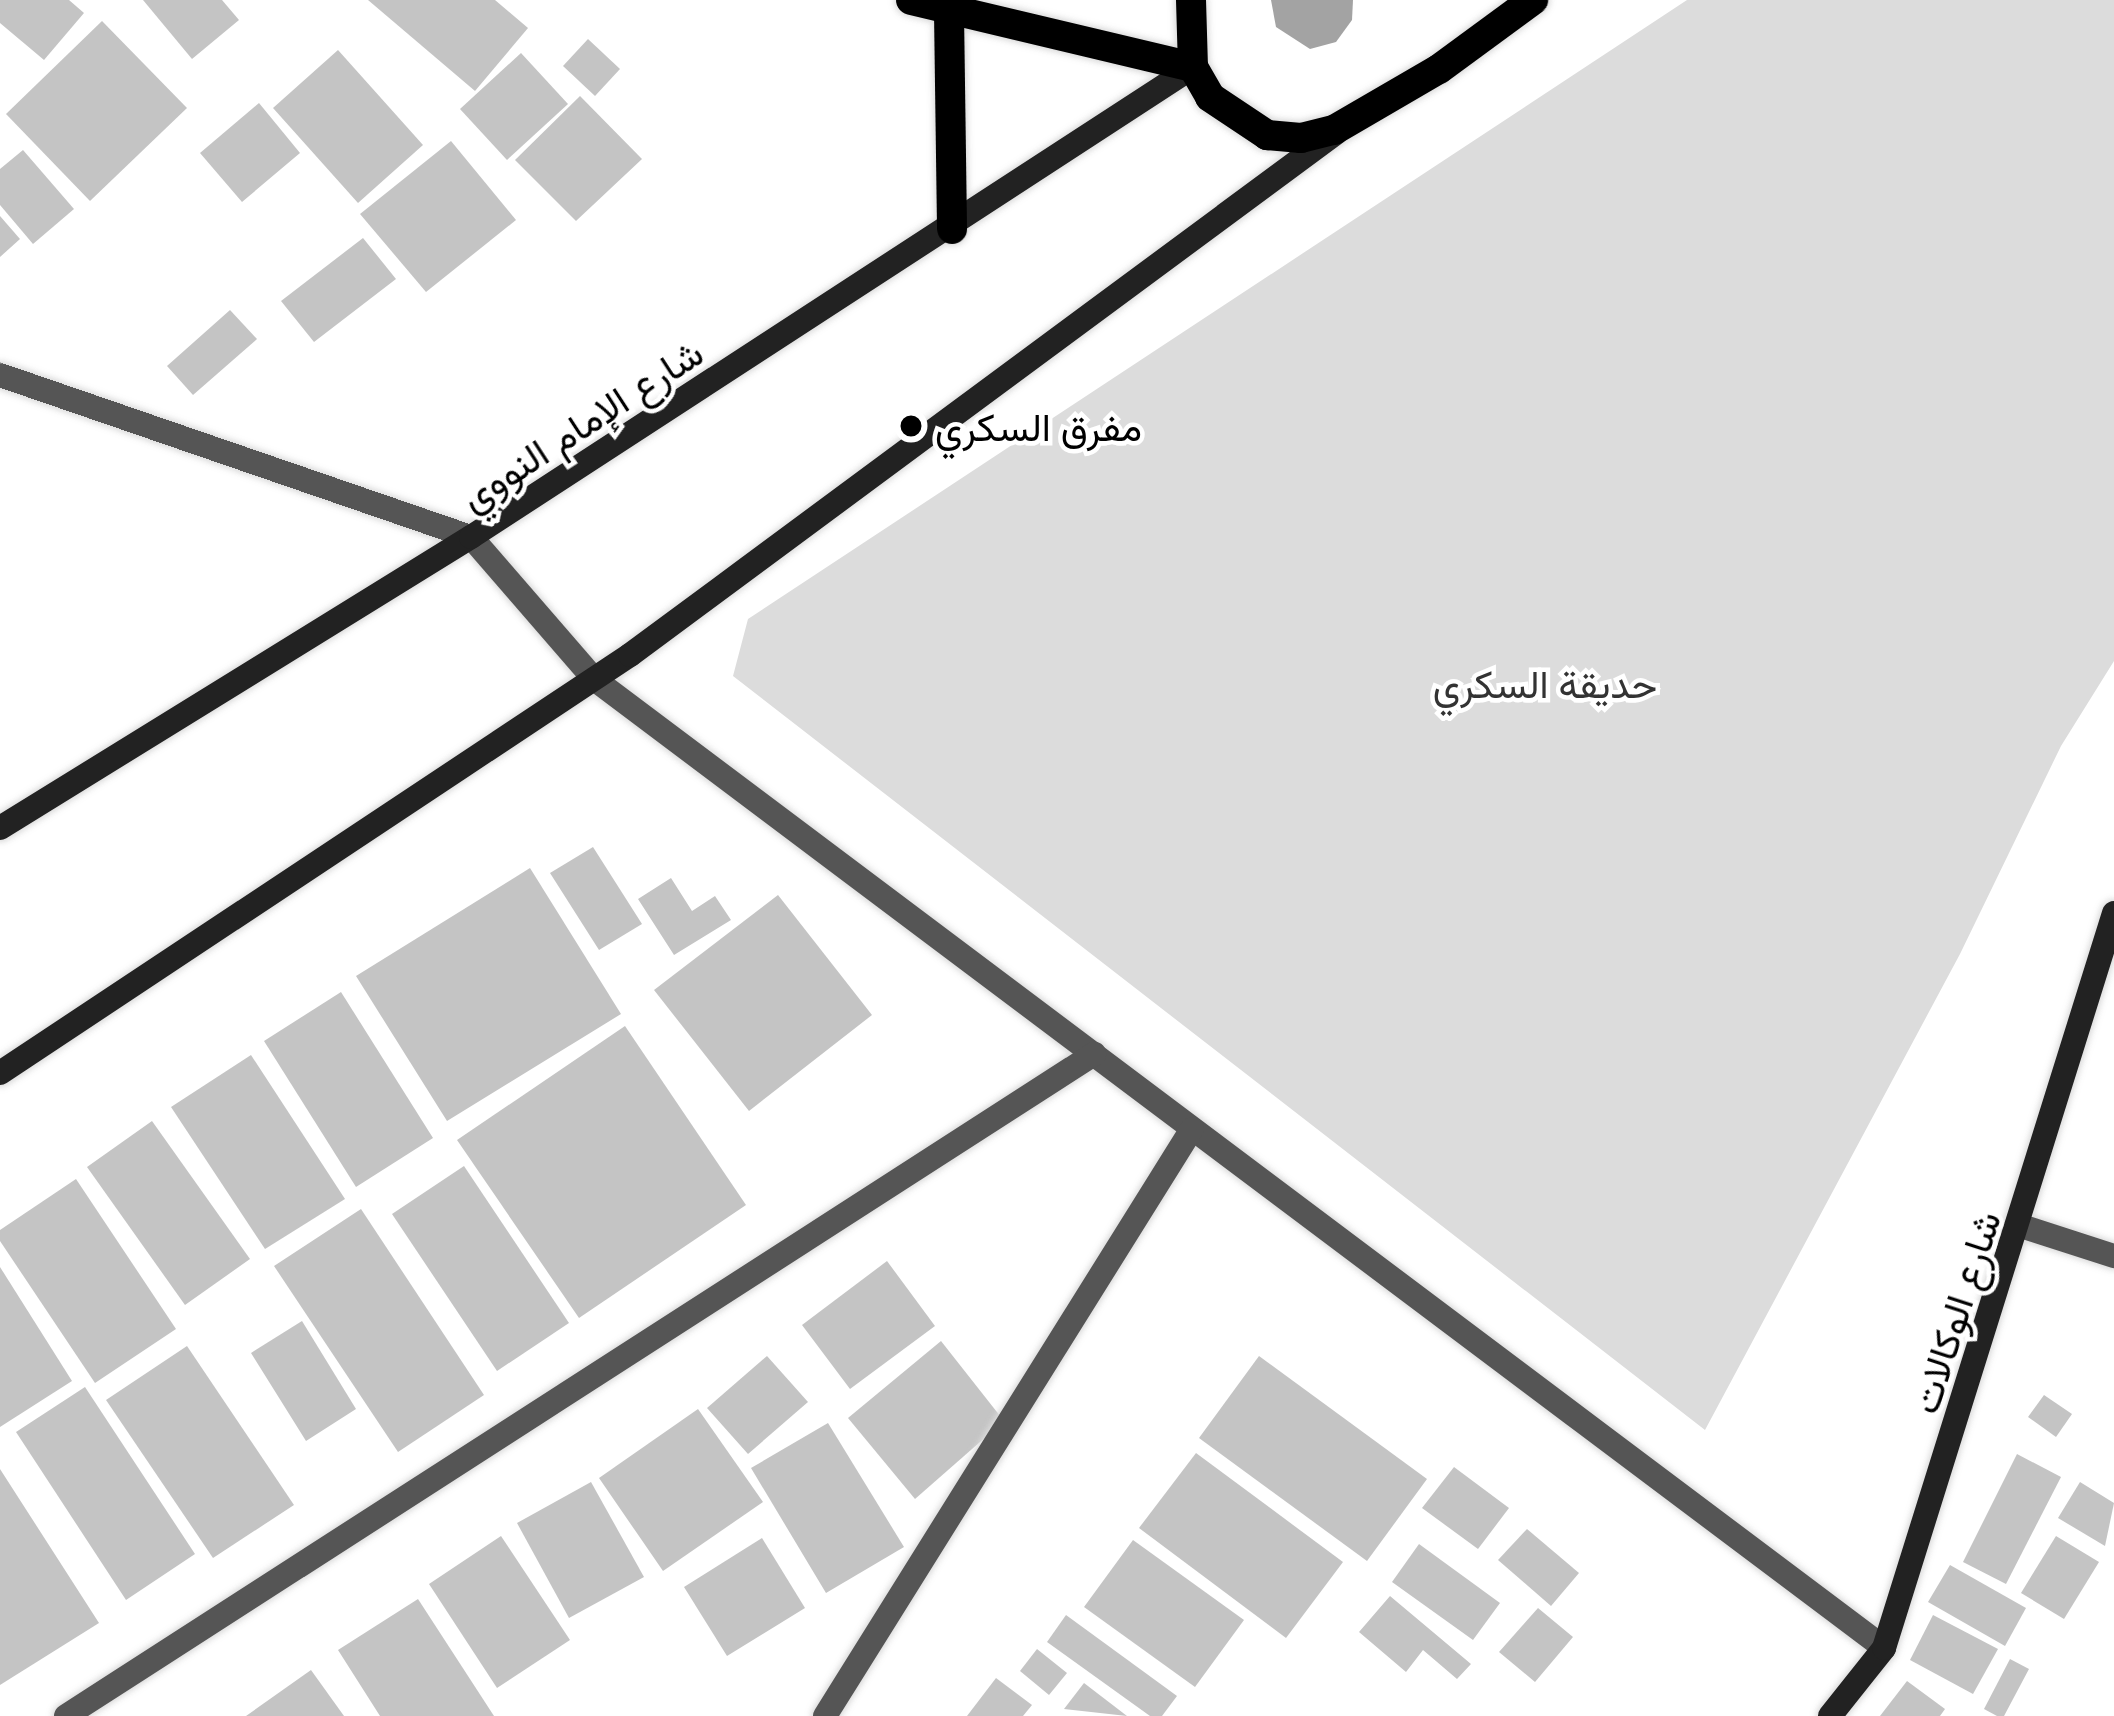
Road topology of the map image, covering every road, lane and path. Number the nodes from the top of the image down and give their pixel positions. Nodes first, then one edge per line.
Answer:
1 (910, 0) edge
2 (1191, 0) edge
3 (1533, 0) edge
4 (950, 12) junction
5 (1193, 67) junction
6 (1364, 112) junction
7 (952, 229) junction
8 (0, 375) edge
9 (471, 537) junction
10 (594, 679) junction
11 (0, 828) edge
12 (2114, 913) edge
13 (1094, 1054) junction
14 (0, 1073) edge
15 (1192, 1129) junction
16 (2021, 1226) junction
17 (2114, 1256) edge
18 (1884, 1648) junction
19 (66, 1716) edge
20 (825, 1716) edge
21 (1830, 1716) edge

1 - 4 main road
2 - 5 main road
3 - 6 main road
4 - 5 main road
4 - 7 main road
5 - 6 main road
5 - 7 street, شارع الإمام النووي
6 - 10 street
7 - 9 street, شارع الإمام النووي
8 - 9 street
9 - 10 street
9 - 11 street, شارع الإمام النووي
10 - 13 street
10 - 14 street
12 - 16 street, شارع الوكالات
13 - 15 street
13 - 19 street
15 - 18 street
15 - 20 street
16 - 17 street
16 - 18 street, شارع الوكالات
18 - 21 street, شارع الوكالات

